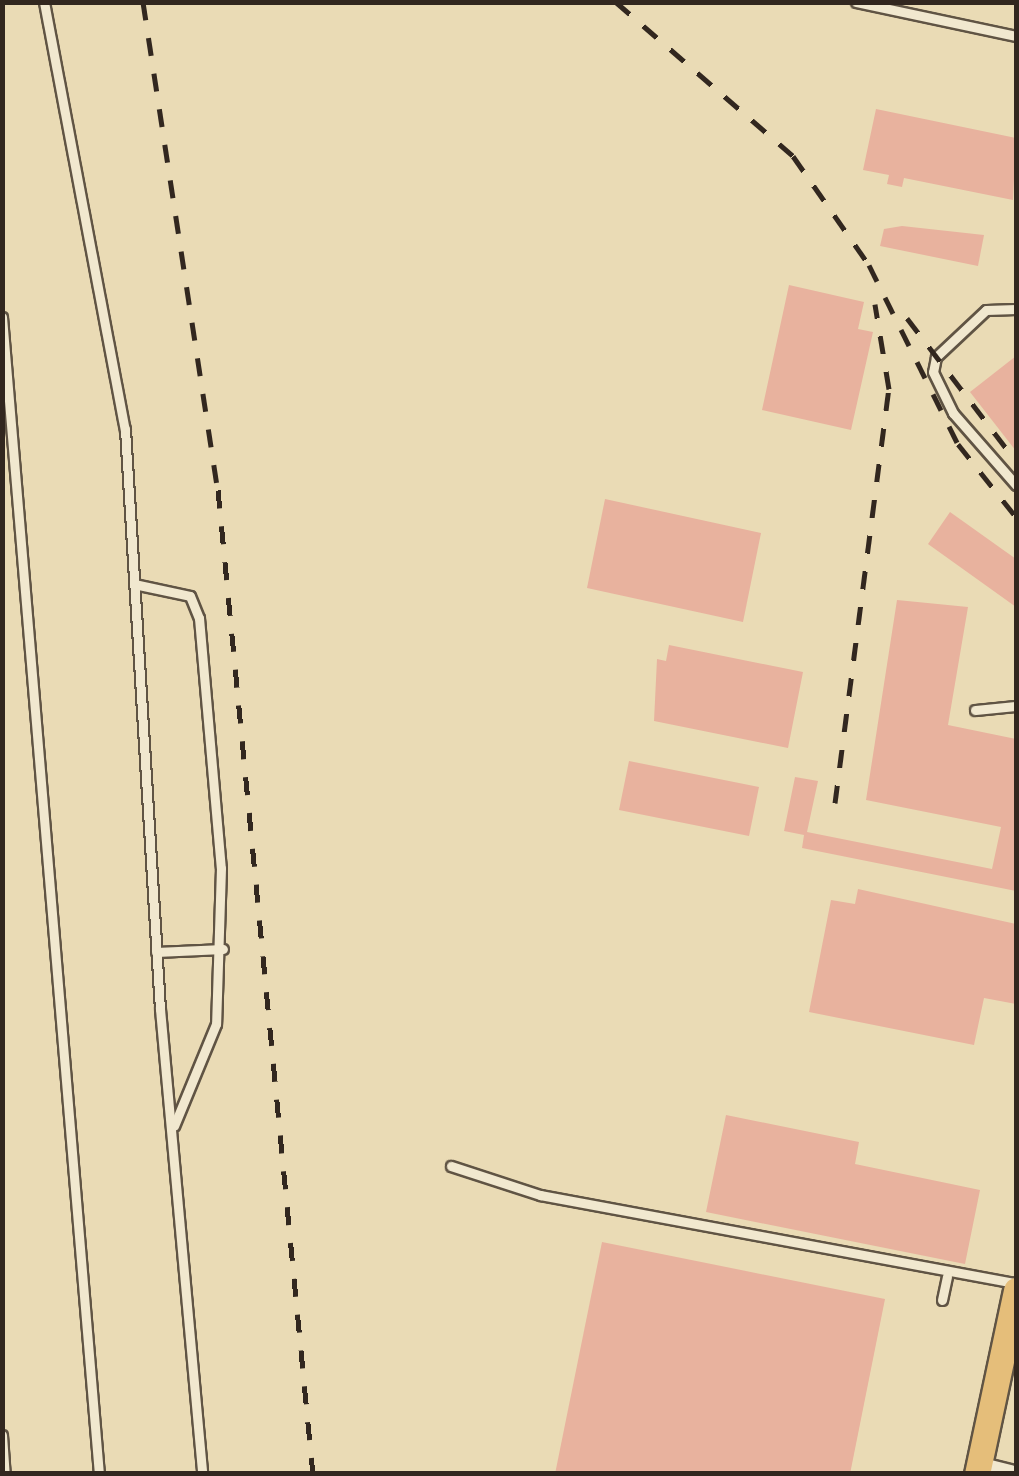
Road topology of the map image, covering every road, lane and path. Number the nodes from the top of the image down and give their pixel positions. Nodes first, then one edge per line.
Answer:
1 (44, 2) edge
2 (856, 2) edge
3 (1016, 36) edge
4 (1016, 309) edge
5 (2, 317) edge
6 (1016, 485) edge
7 (134, 584) junction
8 (1016, 706) edge
9 (975, 710) dead end
10 (223, 948) junction
11 (156, 952) junction
12 (172, 1129) junction
13 (450, 1166) dead end
14 (947, 1277) junction
15 (1016, 1287) edge
16 (942, 1300) dead end
17 (2, 1435) edge
18 (978, 1470) edge
19 (6, 1474) edge
20 (99, 1474) edge
21 (202, 1474) edge
22 (1012, 1474) edge

1 - 7 lane
2 - 3 lane
4 - 6 lane
5 - 20 lane
7 - 10 lane
7 - 11 lane
8 - 9 lane
10 - 11 lane
10 - 12 lane
11 - 12 lane
12 - 21 lane
13 - 14 lane
14 - 15 lane
14 - 16 lane
15 - 18 main road
17 - 19 lane
18 - 22 street

